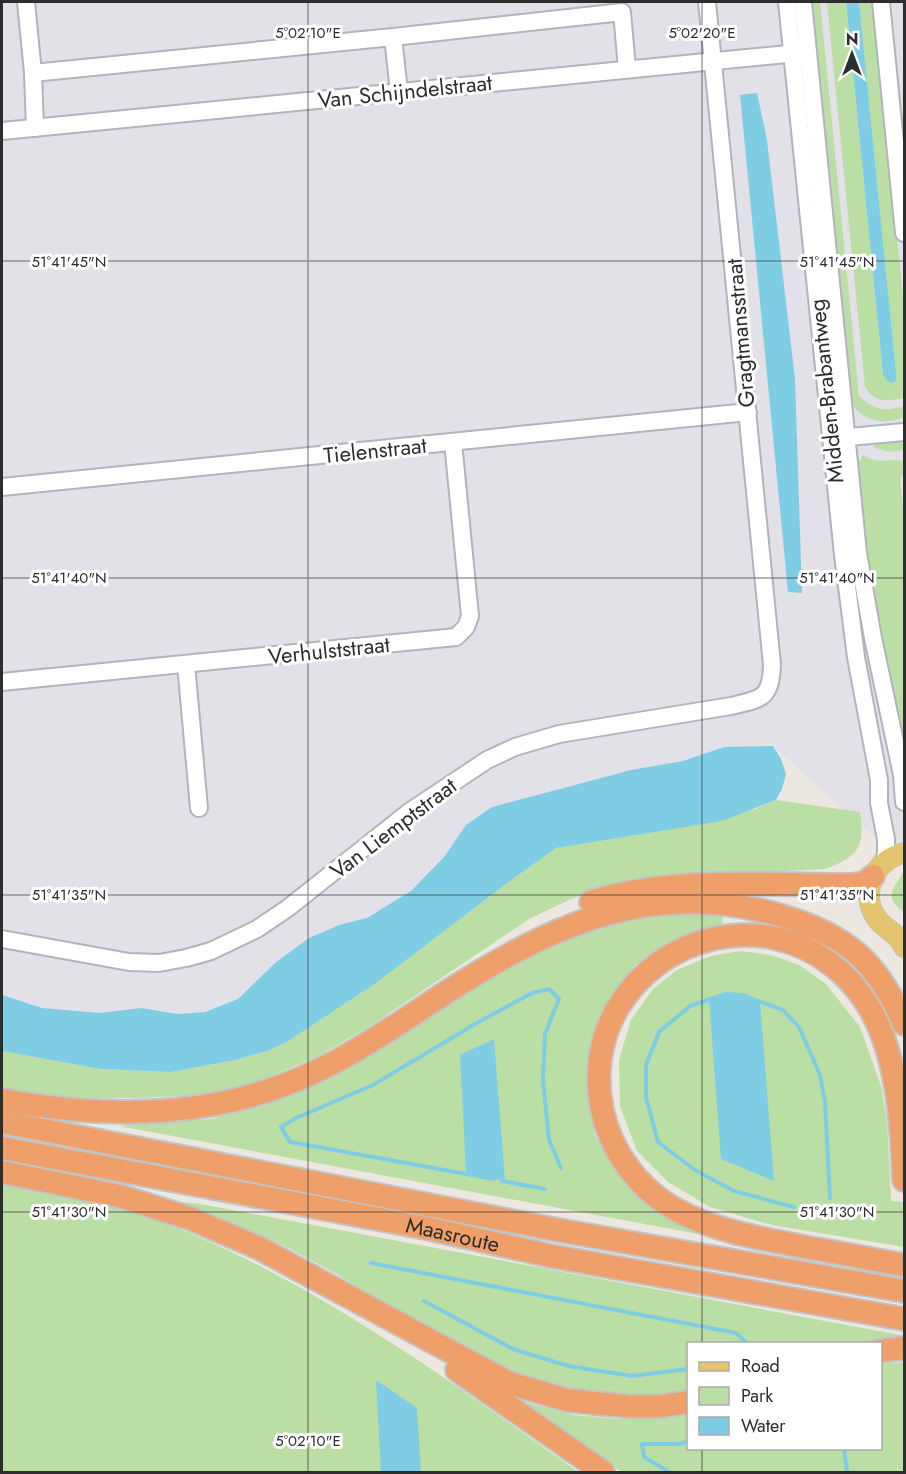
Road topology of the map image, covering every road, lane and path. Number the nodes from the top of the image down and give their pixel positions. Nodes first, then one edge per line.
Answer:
1 (26, 2) edge
2 (707, 2) edge
3 (787, 2) edge
4 (803, 2) edge
5 (881, 2) edge
6 (393, 37) junction
7 (799, 52) junction
8 (714, 60) junction
9 (627, 69) junction
10 (33, 73) junction
11 (399, 92) junction
12 (35, 128) junction
13 (2, 131) edge
14 (904, 232) edge
15 (748, 412) junction
16 (904, 432) edge
17 (839, 438) junction
18 (453, 442) junction
19 (2, 487) edge
20 (186, 664) junction
21 (772, 665) joint
22 (2, 682) edge
23 (903, 777) edge
24 (904, 802) edge
25 (199, 808) dead end
26 (889, 862) edge
27 (903, 932) edge
28 (2, 939) edge
29 (451, 990) junction
30 (904, 1024) edge
31 (2, 1100) edge
32 (2, 1122) edge
33 (2, 1148) edge
34 (2, 1172) edge
35 (904, 1180) edge
36 (904, 1264) edge
37 (904, 1291) edge
38 (368, 1307) junction
39 (904, 1319) edge
40 (904, 1348) edge
41 (882, 1351) edge
42 (687, 1402) edge
43 (603, 1473) edge

1 - 10 street
2 - 8 street, Gragtmansstraat
3 - 7 street, Midden-Brabantweg
4 - 7 street, Midden-Brabantweg
5 - 14 street
6 - 9 street
6 - 10 street
6 - 11 street
7 - 8 street, Van Schijndelstraat
7 - 17 street, Midden-Brabantweg
8 - 9 street, Van Schijndelstraat
8 - 15 street, Gragtmansstraat
9 - 11 street, Van Schijndelstraat
10 - 12 street
11 - 12 street, Van Schijndelstraat
12 - 13 street, Van Schijndelstraat
15 - 18 street, Tielenstraat
15 - 21 street, Gragtmansstraat
16 - 17 street
17 - 23 street, Midden-Brabantweg
17 - 26 street, Midden-Brabantweg
18 - 19 street, Tielenstraat
18 - 20 street, Verhulststraat
20 - 22 street, Verhulststraat
20 - 25 street
21 - 28 street, Van Liemptstraat
23 - 24 street, Midden-Brabantweg
26 - 27 main road
26 - 27 main road
26 - 29 highway
29 - 30 highway
29 - 31 highway
32 - 37 highway, Maasroute
33 - 39 highway, Maasroute
34 - 38 highway
35 - 36 highway
38 - 42 highway
38 - 43 highway
40 - 41 highway

